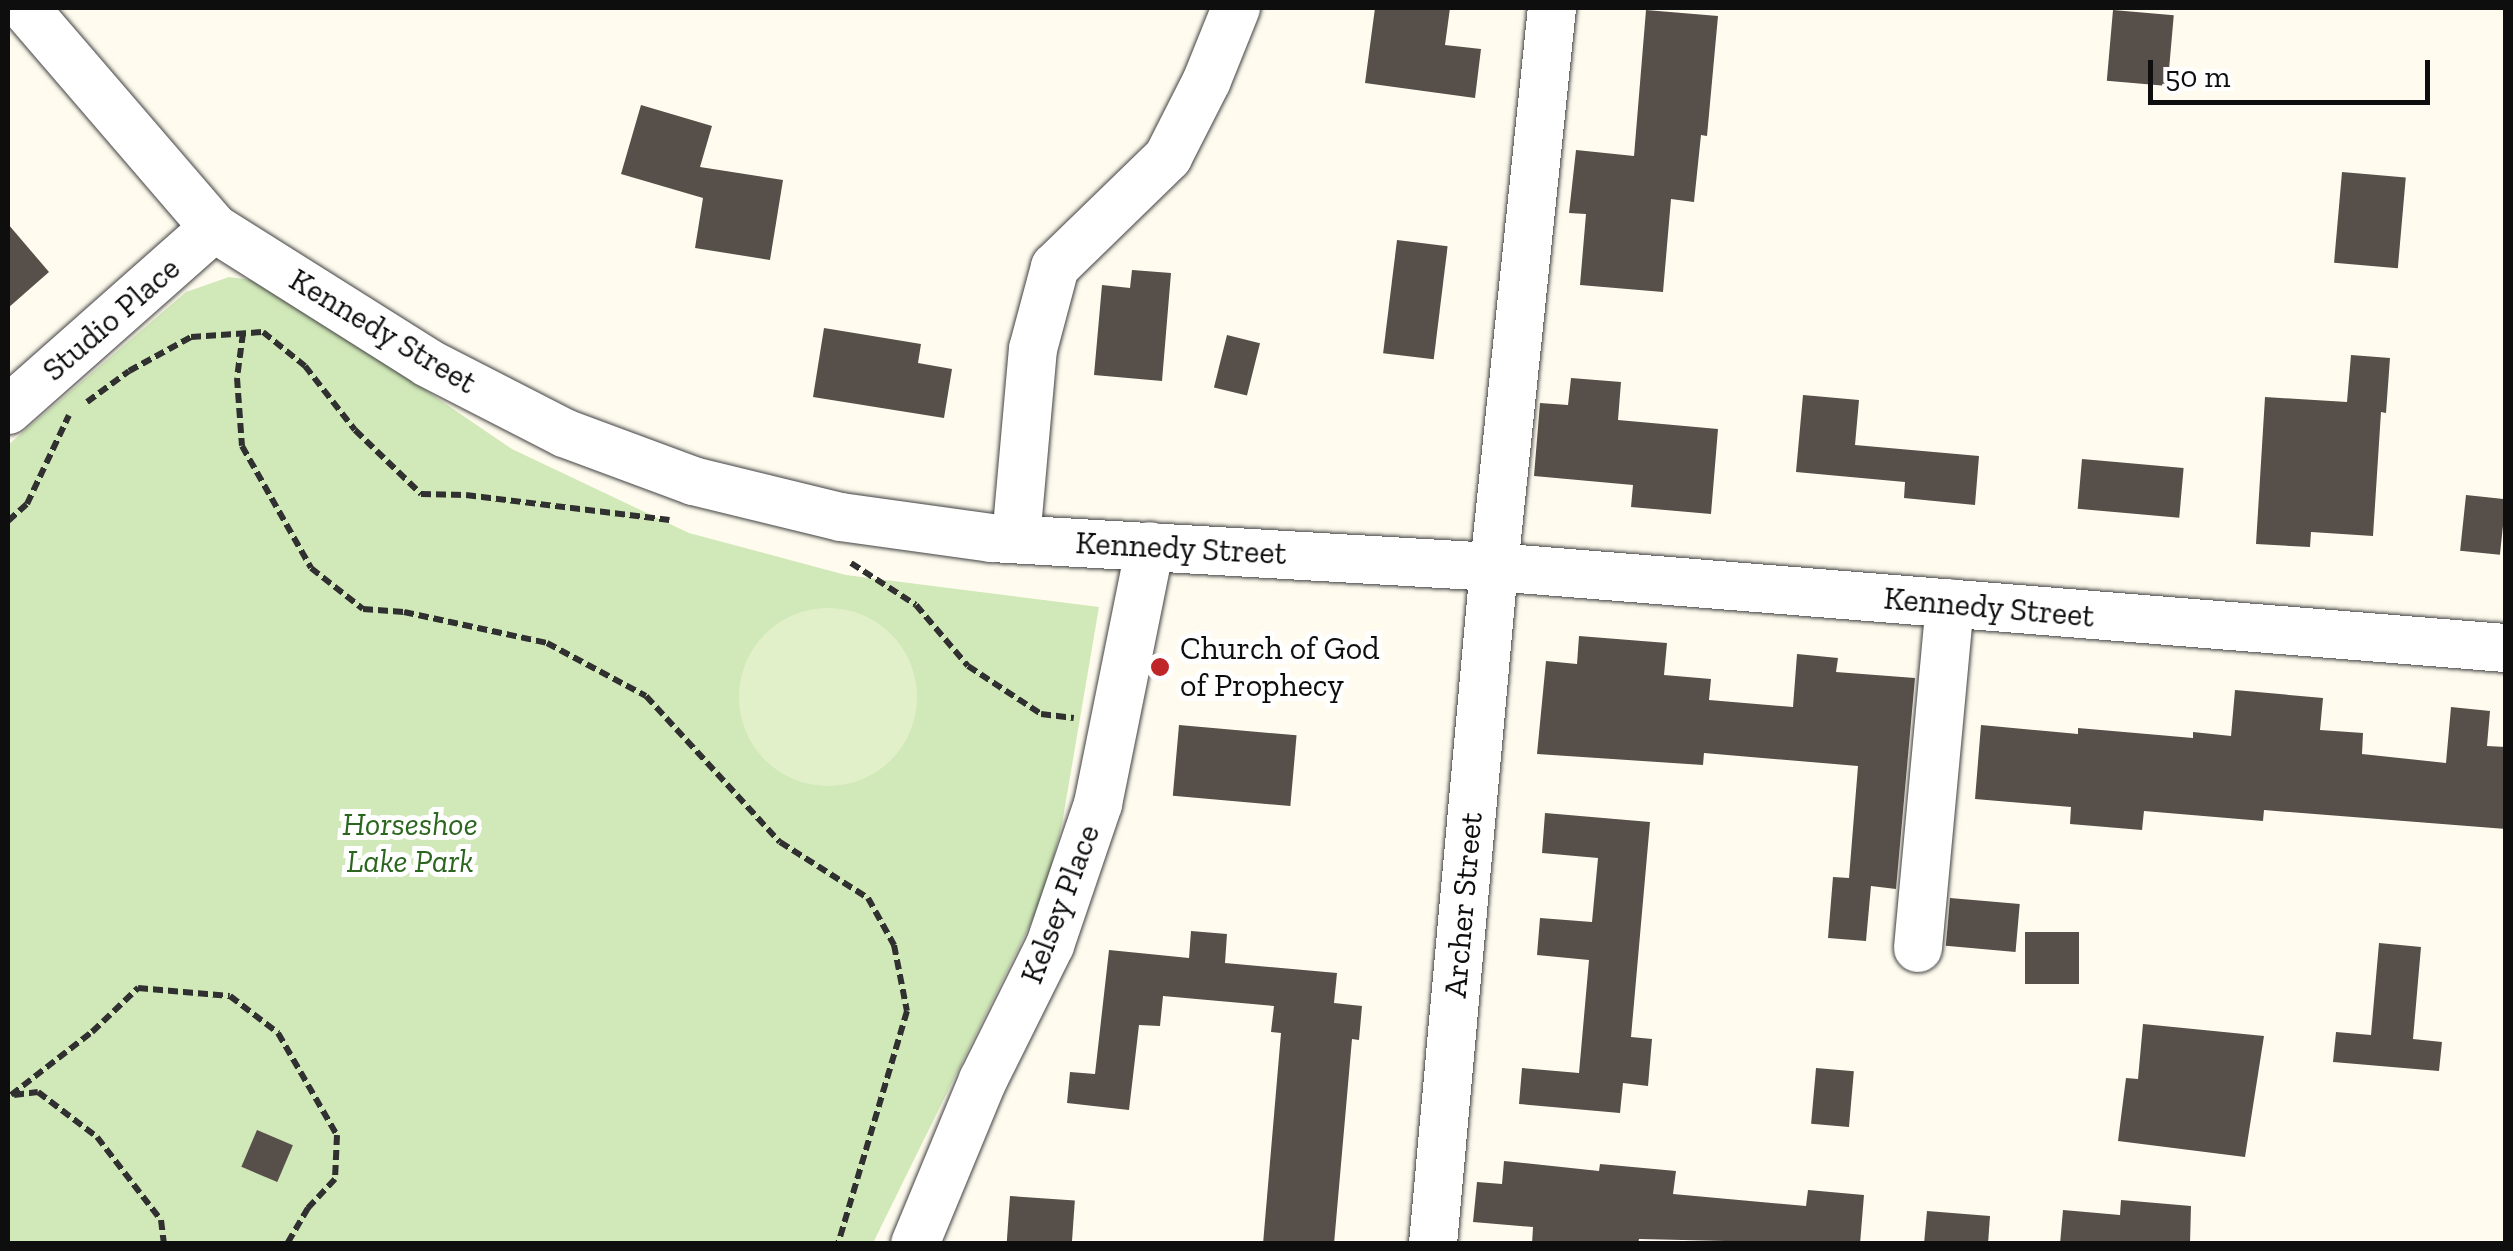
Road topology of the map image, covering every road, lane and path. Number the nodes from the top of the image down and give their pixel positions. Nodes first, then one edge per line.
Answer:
1 (25, 8) edge
2 (1236, 8) edge
3 (1552, 8) edge
4 (214, 228) junction
5 (243, 333) junction
6 (8, 410) edge
7 (8, 521) edge
8 (684, 522) dead end
9 (1016, 539) junction
10 (1150, 546) junction
11 (842, 557) dead end
12 (1494, 566) junction
13 (1950, 604) junction
14 (2506, 648) edge
15 (1114, 722) junction
16 (1918, 948) dead end
17 (9, 1095) edge
18 (164, 1244) edge
19 (288, 1244) edge
20 (838, 1244) edge
21 (915, 1244) edge
22 (1432, 1244) edge

1 - 4 street, Kennedy Street
2 - 9 street
3 - 12 street, Archer Street
4 - 6 street, Studio Place
4 - 9 street, Kennedy Street
5 - 7 path
5 - 8 path
5 - 20 path
9 - 10 street, Kennedy Street
10 - 12 street, Kennedy Street
10 - 15 street, Kelsey Place
11 - 15 path
12 - 13 street, Kennedy Street
12 - 22 street, Archer Street
13 - 14 street, Kennedy Street
13 - 16 street
15 - 21 street, Kelsey Place
17 - 18 path
17 - 19 path

